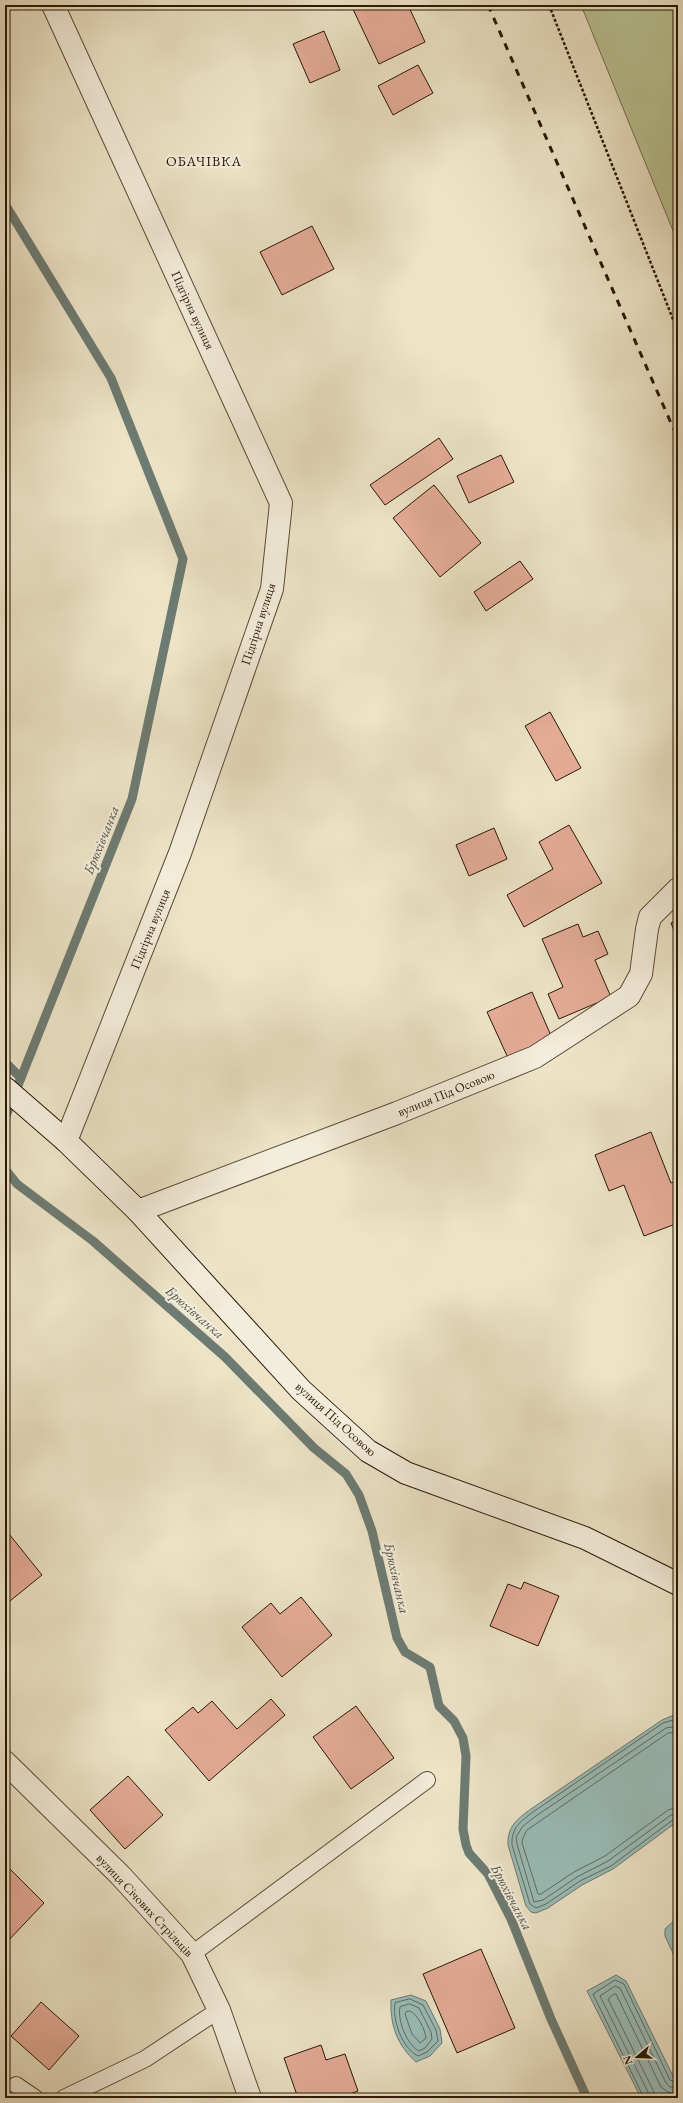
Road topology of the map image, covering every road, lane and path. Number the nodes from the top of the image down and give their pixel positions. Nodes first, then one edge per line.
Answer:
1 (53, 5) edge
2 (549, 5) edge
3 (678, 332) edge
4 (678, 889) edge
5 (5, 1088) edge
6 (66, 1141) junction
7 (138, 1211) junction
8 (678, 1584) edge
9 (5, 1762) edge
10 (427, 1780) dead end
11 (192, 1954) junction
12 (219, 2010) junction
13 (16, 2085) dead end
14 (35, 2098) edge
15 (64, 2098) edge
16 (250, 2098) edge

1 - 6 street, Підгірна вулиця
2 - 3 path
4 - 7 street, вулиця Під Осовою
5 - 6 street, вулиця Під Осовою
6 - 7 street, вулиця Під Осовою
7 - 8 street, вулиця Під Осовою
9 - 11 street, вулиця Січових Стрільців
10 - 11 lane
11 - 12 street, вулиця Січових Стрільців
12 - 15 lane
12 - 16 street, вулиця Січових Стрільців
13 - 14 lane

